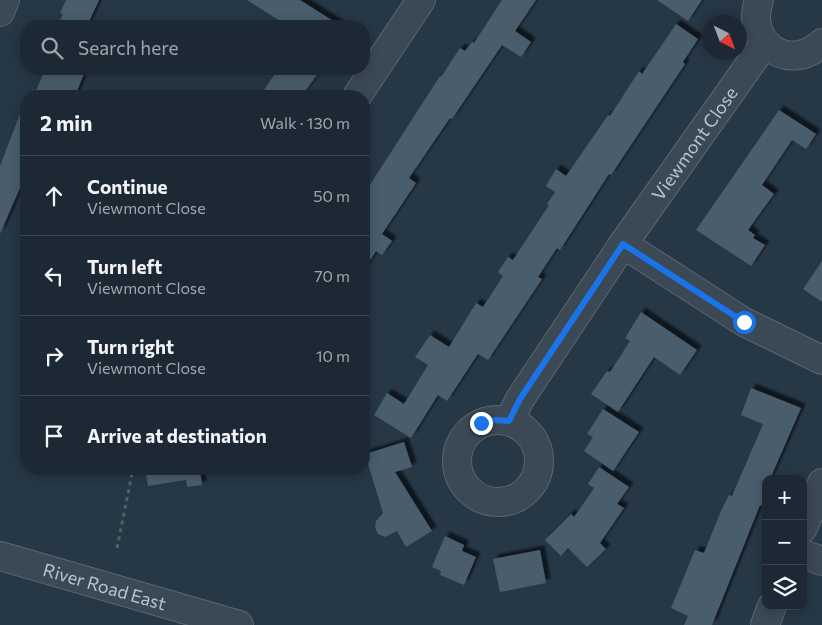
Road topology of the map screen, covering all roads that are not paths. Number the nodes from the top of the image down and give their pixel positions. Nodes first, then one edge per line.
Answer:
1 (5, 0) edge
2 (759, 0) edge
3 (410, 4) edge
4 (0, 12) edge
5 (765, 43) junction
6 (822, 43) edge
7 (370, 73) edge
8 (369, 75) edge
9 (360, 90) edge
10 (623, 244) junction
11 (822, 360) edge
12 (509, 421) dead end
13 (822, 483) edge
14 (806, 520) edge
15 (807, 555) edge
16 (0, 556) edge
17 (822, 561) edge
18 (771, 610) edge
19 (239, 625) edge
20 (765, 625) edge

1 - 4 street
2 - 5 street
3 - 7 street
5 - 6 street
5 - 10 street, Viewmont Close
8 - 9 street
10 - 11 street
10 - 12 street, Viewmont Close
13 - 14 street
15 - 17 street
16 - 19 street, River Road East
18 - 20 street

